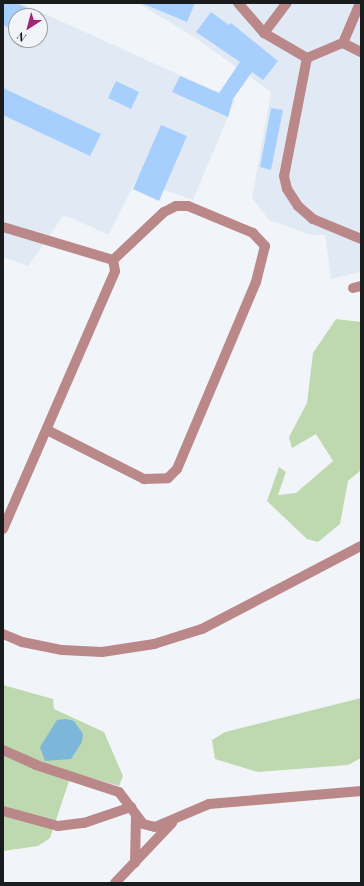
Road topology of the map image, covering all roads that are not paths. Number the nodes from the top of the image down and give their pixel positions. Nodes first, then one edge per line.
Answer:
1 (238, 3) edge
2 (287, 3) edge
3 (356, 4) edge
4 (264, 33) junction
5 (343, 43) junction
6 (361, 52) edge
7 (307, 58) junction
8 (3, 227) edge
9 (361, 239) edge
10 (114, 260) junction
11 (47, 430) junction
12 (3, 529) edge
13 (361, 546) edge
14 (3, 634) edge
15 (3, 750) edge
16 (361, 791) edge
17 (131, 807) junction
18 (3, 811) edge
19 (136, 816) junction
20 (175, 820) junction
21 (135, 863) junction
22 (115, 883) edge

1 - 4 lane
2 - 4 lane
3 - 5 lane
4 - 7 lane
5 - 6 lane
5 - 7 lane
7 - 9 lane
8 - 10 lane
10 - 11 lane
10 - 11 lane
11 - 12 lane
13 - 14 lane
15 - 17 lane
16 - 20 lane
17 - 18 lane
17 - 19 lane
19 - 20 lane
19 - 21 lane
20 - 21 lane
21 - 22 lane

